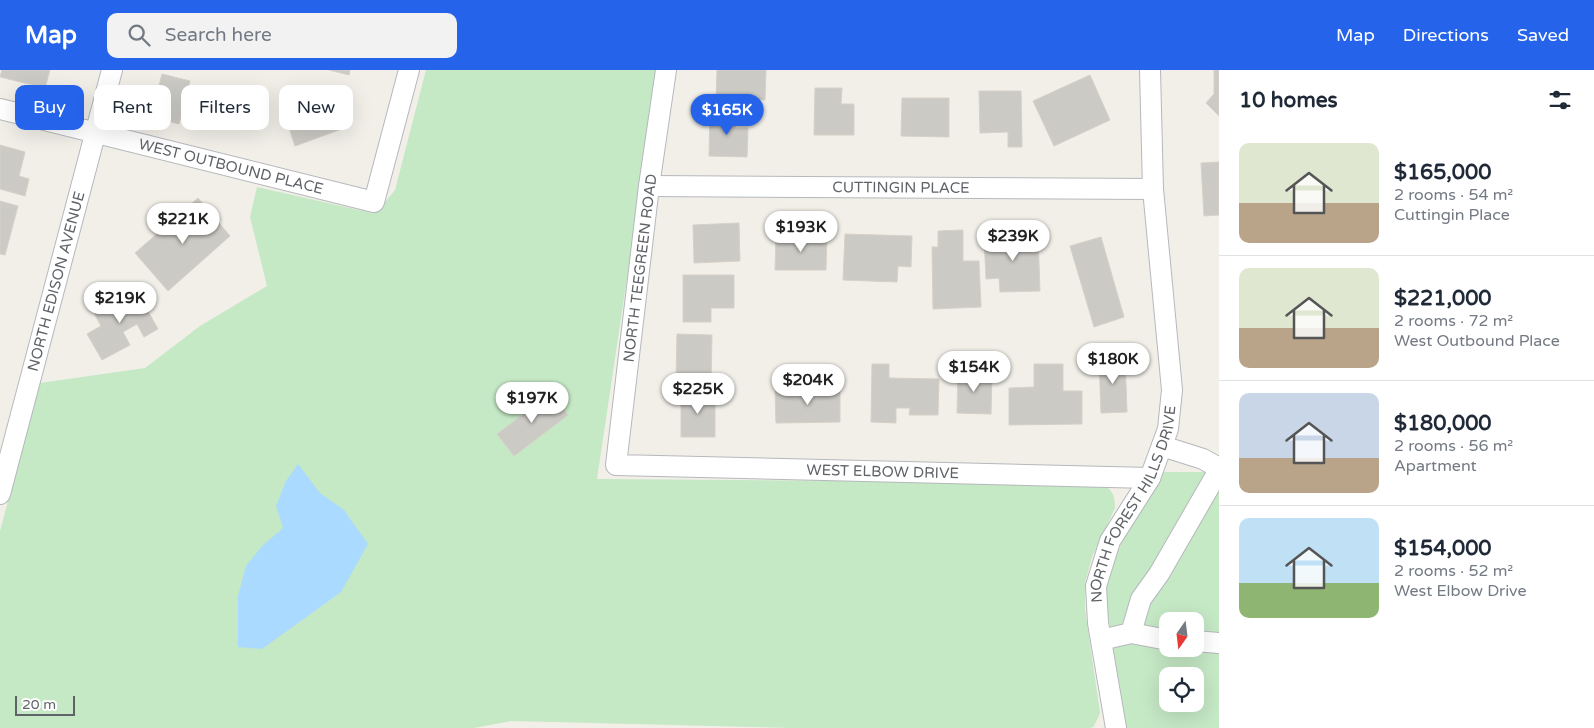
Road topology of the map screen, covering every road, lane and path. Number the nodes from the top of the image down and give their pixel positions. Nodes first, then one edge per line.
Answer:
1 (112, 70) edge
2 (409, 70) edge
3 (666, 70) edge
4 (1150, 70) edge
5 (0, 109) edge
6 (95, 134) junction
7 (649, 186) junction
8 (1153, 188) junction
9 (1162, 446) junction
10 (616, 465) joint
11 (1219, 469) edge
12 (1150, 478) junction
13 (0, 494) edge
14 (1131, 633) junction
15 (1159, 638) edge
16 (1101, 640) junction
17 (1204, 641) edge
18 (1219, 642) edge
19 (1116, 728) edge

1 - 6 street, NORTH EDISON AVENUE
2 - 6 street, WEST OUTBOUND PLACE
3 - 7 street, NORTH TEEGREEN ROAD
4 - 8 street, NORTH FOREST HILLS DRIVE
5 - 6 street, WEST OUTBOUND PLACE
6 - 13 street, NORTH EDISON AVENUE
7 - 8 street, CUTTINGIN PLACE
7 - 10 street, NORTH TEEGREEN ROAD
8 - 9 street, NORTH FOREST HILLS DRIVE
9 - 11 street
9 - 12 street, NORTH FOREST HILLS DRIVE
10 - 12 street, WEST ELBOW DRIVE
11 - 14 street
12 - 16 street, NORTH FOREST HILLS DRIVE
14 - 15 street
14 - 16 street
16 - 19 street, NORTH FOREST HILLS DRIVE
17 - 18 street

